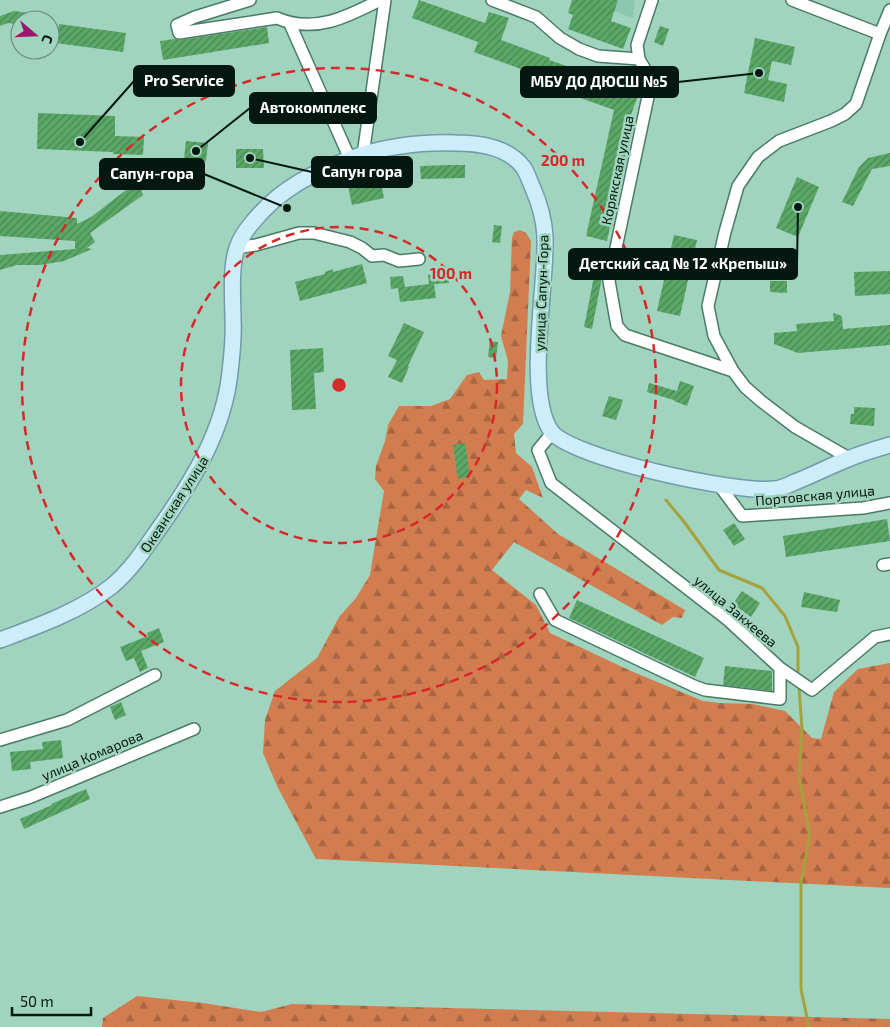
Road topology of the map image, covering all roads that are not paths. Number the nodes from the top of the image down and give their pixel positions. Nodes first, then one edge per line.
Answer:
1 (250, 0) edge
2 (380, 0) edge
3 (385, 0) edge
4 (492, 0) edge
5 (652, 0) edge
6 (792, 0) edge
7 (890, 10) edge
8 (290, 24) junction
9 (880, 34) junction
10 (639, 59) junction
11 (357, 157) junction
12 (245, 232) joint
13 (236, 248) junction
14 (419, 259) dead end
15 (733, 371) junction
16 (552, 433) junction
17 (890, 445) edge
18 (850, 458) junction
19 (719, 485) junction
20 (890, 503) edge
21 (540, 594) dead end
22 (890, 634) edge
23 (0, 640) edge
24 (780, 668) junction
25 (155, 675) dead end
26 (194, 729) dead end
27 (0, 740) edge
28 (0, 807) edge

1 - 8 street
2 - 8 street
3 - 11 street
4 - 10 street
5 - 10 street
6 - 9 street
7 - 9 street
8 - 11 street
9 - 15 street
10 - 15 street, Корякская улица
11 - 12 main road, улица Сапун-Гора
11 - 16 main road, улица Сапун-Гора
12 - 13 main road, Океанская улица
13 - 14 street
13 - 23 main road, Океанская улица
15 - 18 street
16 - 19 main road
16 - 24 street, улица Закхеева
17 - 18 main road
18 - 19 main road
19 - 20 street, Портовская улица
21 - 24 street, улица Закхеева
22 - 24 street
25 - 27 street
26 - 28 street, улица Комарова

